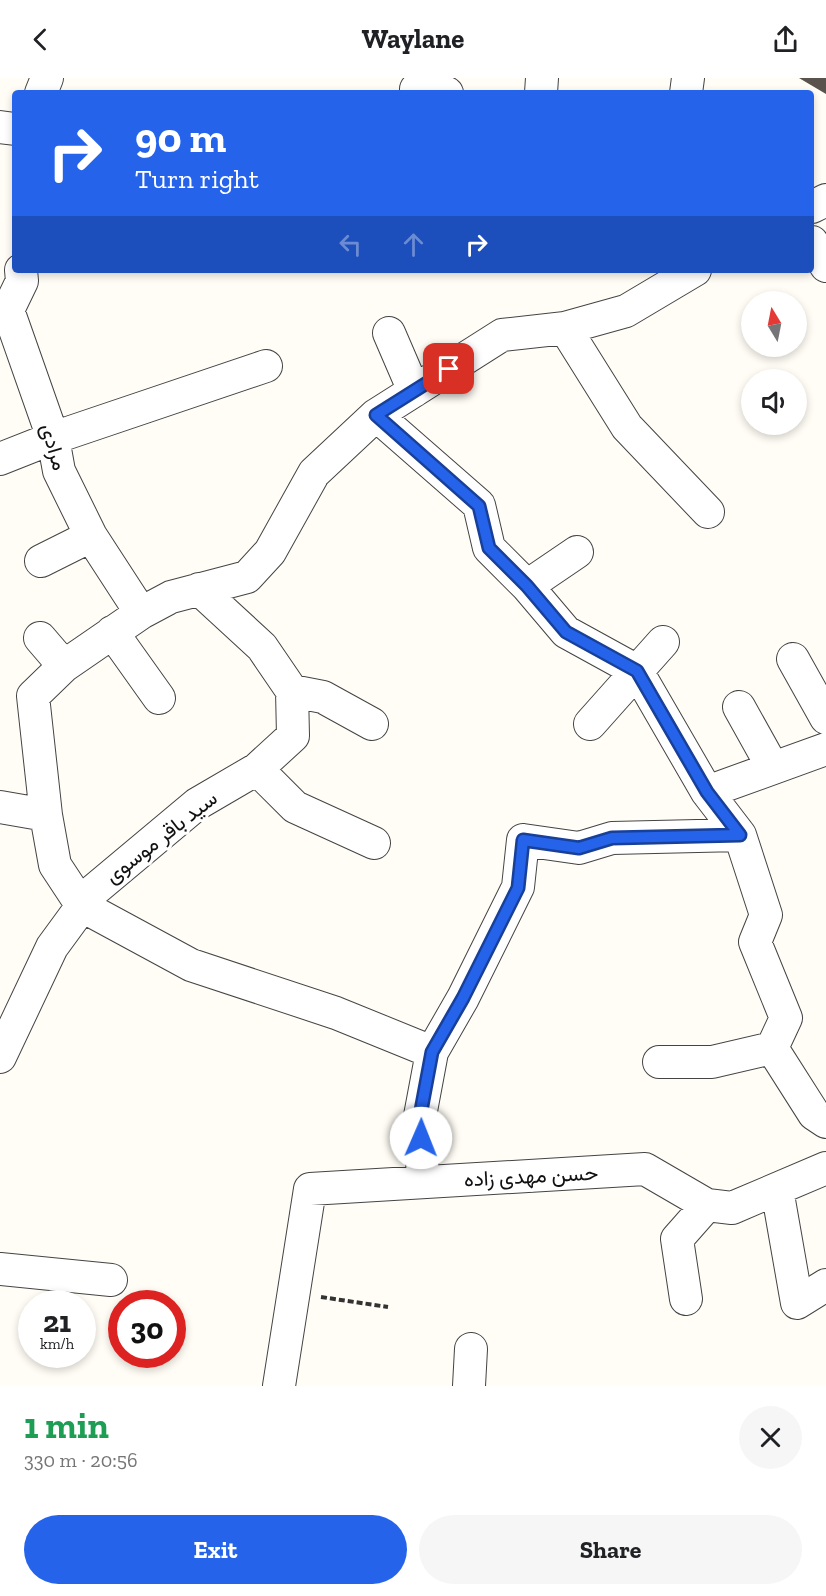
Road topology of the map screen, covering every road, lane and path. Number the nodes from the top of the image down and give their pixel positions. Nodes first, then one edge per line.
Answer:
1 (814, 245) edge
2 (826, 266) edge
3 (21, 273) edge
4 (685, 273) edge
5 (663, 280) edge
6 (4, 309) edge
7 (565, 328) junction
8 (389, 333) dead end
9 (266, 366) dead end
10 (414, 392) junction
11 (376, 415) junction
12 (53, 438) junction
13 (0, 459) edge
14 (708, 512) dead end
15 (91, 536) junction
16 (577, 552) dead end
17 (41, 561) dead end
18 (527, 586) junction
19 (199, 589) junction
20 (141, 613) junction
21 (112, 632) junction
22 (40, 638) dead end
23 (663, 642) dead end
24 (792, 659) dead end
25 (64, 666) junction
26 (637, 671) junction
27 (292, 691) junction
28 (159, 698) dead end
29 (739, 707) dead end
30 (826, 718) edge
31 (372, 724) dead end
32 (590, 724) dead end
33 (826, 749) edge
34 (773, 768) junction
35 (257, 769) junction
36 (707, 792) junction
37 (0, 807) edge
38 (46, 815) junction
39 (740, 835) junction
40 (374, 843) dead end
41 (82, 906) junction
42 (772, 1048) junction
43 (432, 1052) junction
44 (0, 1057) edge
45 (659, 1062) dead end
46 (826, 1122) edge
47 (826, 1168) edge
48 (423, 1182) junction
49 (777, 1189) junction
50 (707, 1205) junction
51 (0, 1269) edge
52 (111, 1280) dead end
53 (826, 1285) edge
54 (294, 1292) junction
55 (686, 1299) dead end
56 (388, 1307) dead end
57 (471, 1349) dead end
58 (279, 1386) edge
59 (469, 1386) edge

1 - 2 street
3 - 6 street, مرادی
4 - 5 street
5 - 7 street
6 - 12 street, مرادی
7 - 10 street
7 - 14 street
8 - 10 street
9 - 12 street
10 - 11 street
11 - 18 street
11 - 19 street
12 - 13 street
12 - 15 street, مرادی
15 - 17 street
15 - 20 street, مرادی
16 - 18 street
18 - 26 street
19 - 20 street
19 - 27 street
20 - 21 street
21 - 25 street
21 - 28 street
22 - 25 street
23 - 26 street
24 - 30 street
25 - 38 street
26 - 32 street
26 - 36 street
27 - 31 street
27 - 35 street, سید باقر موسوی
29 - 34 street
33 - 34 street
34 - 36 street
35 - 40 street
35 - 41 street, سید باقر موسوی
36 - 39 street
37 - 38 street
38 - 41 street
39 - 42 street
39 - 43 street
41 - 43 street
41 - 44 street, سید باقر موسوی
42 - 45 street
42 - 46 street
43 - 48 street
47 - 49 street, حسن مهدی زاده
48 - 50 street, حسن مهدی زاده
48 - 54 street, حسن مهدی زاده
49 - 50 street, حسن مهدی زاده
49 - 53 street
50 - 55 street
51 - 52 street
54 - 56 path
54 - 58 street, حسن مهدی زاده
57 - 59 street

